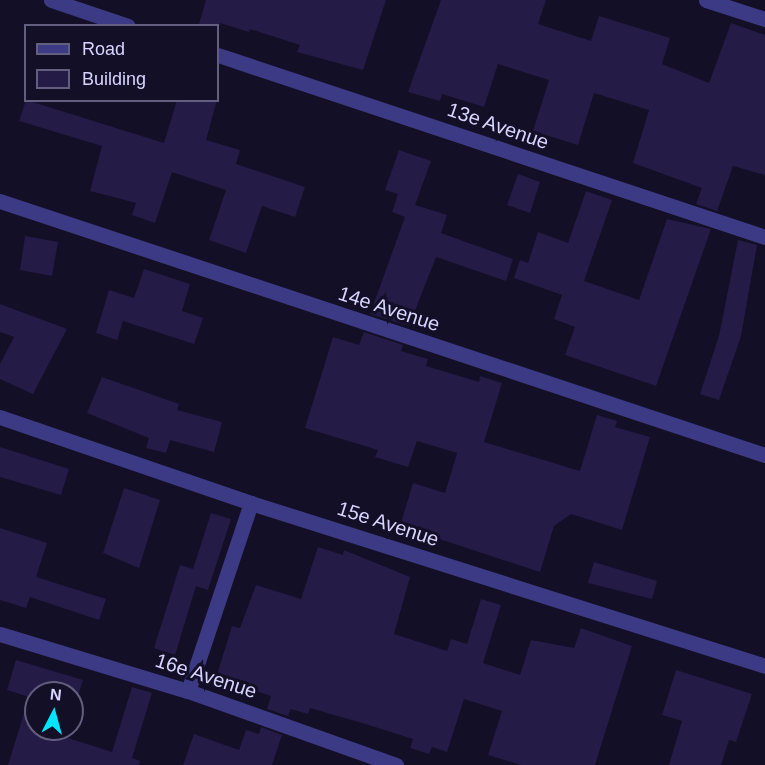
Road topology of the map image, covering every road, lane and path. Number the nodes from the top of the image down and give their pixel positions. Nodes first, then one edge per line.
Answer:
1 (51, 0) edge
2 (706, 0) edge
3 (765, 18) edge
4 (122, 24) edge
5 (219, 55) edge
6 (0, 201) edge
7 (765, 237) edge
8 (0, 417) edge
9 (765, 455) edge
10 (251, 503) junction
11 (0, 634) edge
12 (765, 666) edge
13 (188, 691) junction
14 (396, 765) edge

1 - 4 street
2 - 3 street
5 - 7 street, 13e Avenue
6 - 9 street, 14e Avenue
8 - 10 street, 15e Avenue
10 - 12 street, 15e Avenue
10 - 13 street
11 - 13 street, 16e Avenue
13 - 14 street, 16e Avenue

